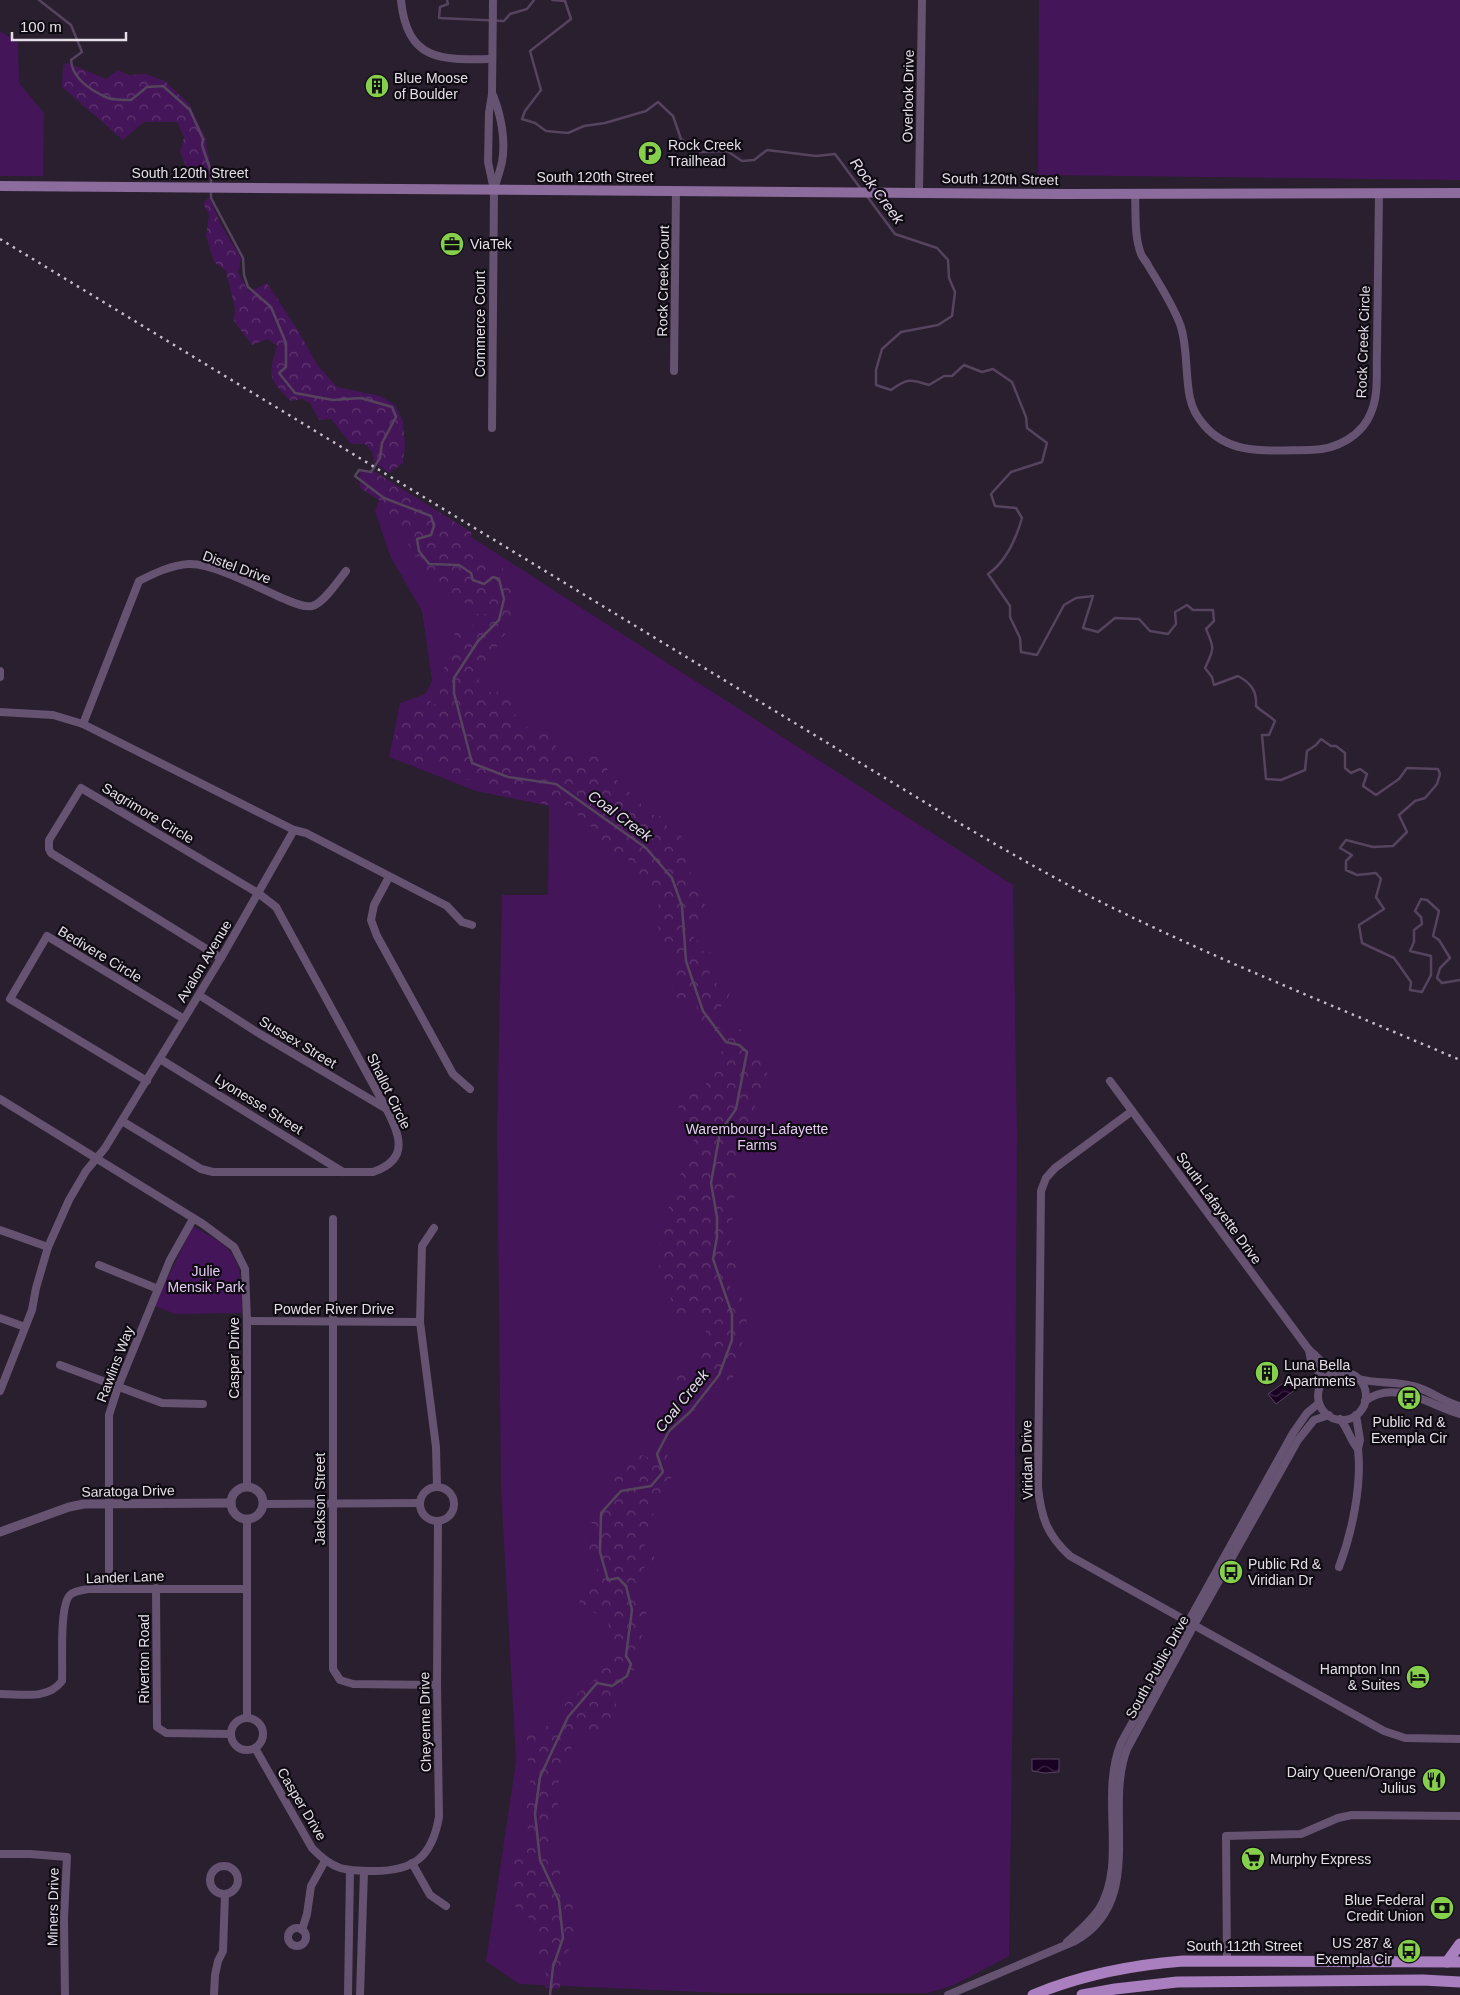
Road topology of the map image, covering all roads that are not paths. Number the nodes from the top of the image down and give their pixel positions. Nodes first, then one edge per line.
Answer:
1 (401, 0) edge
2 (922, 0) edge
3 (493, 1) edge
4 (492, 59) junction
5 (492, 94) junction
6 (0, 186) edge
7 (494, 190) junction
8 (676, 191) junction
9 (919, 192) junction
10 (1460, 193) edge
11 (1135, 194) junction
12 (1378, 194) junction
13 (674, 371) dead end
14 (492, 428) dead end
15 (346, 571) dead end
16 (0, 671) edge
17 (0, 677) edge
18 (0, 712) edge
19 (82, 724) junction
20 (294, 830) junction
21 (389, 877) junction
22 (258, 893) junction
23 (472, 925) dead end
24 (221, 958) junction
25 (199, 995) junction
26 (184, 1019) junction
27 (160, 1059) junction
28 (146, 1081) junction
29 (1110, 1081) dead end
30 (470, 1089) dead end
31 (0, 1099) edge
32 (386, 1108) junction
33 (1132, 1111) junction
34 (122, 1121) junction
35 (95, 1158) junction
36 (344, 1172) junction
37 (193, 1219) junction
38 (332, 1219) dead end
39 (434, 1228) dead end
40 (0, 1230) edge
41 (48, 1247) junction
42 (98, 1266) dead end
43 (158, 1289) junction
44 (0, 1318) edge
45 (247, 1321) junction
46 (333, 1322) junction
47 (420, 1322) junction
48 (25, 1327) junction
49 (1308, 1350) junction
50 (60, 1365) dead end
51 (1337, 1372) junction
52 (1359, 1379) junction
53 (1324, 1380) junction
54 (118, 1387) junction
55 (0, 1391) edge
56 (1365, 1400) junction
57 (1320, 1403) junction
58 (203, 1404) dead end
59 (1460, 1406) edge
60 (1460, 1414) edge
61 (1329, 1415) junction
62 (1356, 1415) junction
63 (1340, 1419) junction
64 (1358, 1449) junction
65 (248, 1487) junction
66 (437, 1487) junction
67 (109, 1503) junction
68 (231, 1503) junction
69 (333, 1503) junction
70 (420, 1503) junction
71 (263, 1504) junction
72 (247, 1519) junction
73 (438, 1521) junction
74 (0, 1532) edge
75 (1339, 1567) dead end
76 (109, 1588) junction
77 (156, 1588) junction
78 (247, 1589) junction
79 (1191, 1623) junction
80 (436, 1685) junction
81 (0, 1694) edge
82 (247, 1718) junction
83 (231, 1734) junction
84 (1460, 1738) edge
85 (255, 1748) junction
86 (1460, 1816) edge
87 (0, 1854) edge
88 (325, 1861) junction
89 (412, 1863) junction
90 (350, 1870) junction
91 (364, 1871) junction
92 (224, 1894) dead end
93 (446, 1906) dead end
94 (302, 1930) dead end
95 (1460, 1944) edge
96 (1227, 1962) junction
97 (1447, 1962) junction
98 (1460, 1962) edge
99 (1460, 1982) edge
100 (65, 1995) edge
101 (214, 1995) edge
102 (348, 1995) edge
103 (360, 1995) edge
104 (948, 1995) edge
105 (1033, 1995) edge
106 (1082, 1995) edge

1 - 4 street
2 - 9 street, Overlook Drive
3 - 4 street
4 - 5 street
5 - 7 street
5 - 7 street
6 - 7 main road, South 120th Street
7 - 8 main road, South 120th Street
7 - 14 street, Commerce Court
8 - 9 main road, South 120th Street
8 - 13 street, Rock Creek Court
9 - 11 main road, South 120th Street
10 - 12 main road, South 120th Street
11 - 12 main road, South 120th Street
11 - 12 street, Rock Creek Circle
15 - 19 street, Distel Drive
16 - 17 street
18 - 19 street
19 - 20 street
20 - 21 street
20 - 22 street, Avalon Avenue
21 - 23 street
21 - 30 street
22 - 24 street, Avalon Avenue
22 - 24 street, Sagrimore Circle
22 - 32 street, Shallot Circle
24 - 25 street, Avalon Avenue
25 - 26 street, Avalon Avenue
25 - 32 street, Sussex Street
26 - 27 street, Avalon Avenue
26 - 28 street, Bedivere Circle
27 - 28 street, Avalon Avenue
27 - 36 street, Lyonesse Street
28 - 34 street, Avalon Avenue
29 - 33 street, South Lafayette Drive
31 - 35 street, Casper Drive
32 - 36 street, Shallot Circle
33 - 49 street, South Lafayette Drive
33 - 79 street, Viridan Drive
34 - 35 street, Avalon Avenue
34 - 36 street, Shallot Circle
35 - 37 street, Casper Drive
35 - 41 street, Avalon Avenue
37 - 43 street, Rawlins Way
37 - 45 street, Casper Drive
38 - 46 street, Jackson Street
39 - 47 street
40 - 41 street
41 - 48 street, Avalon Avenue
42 - 43 street
43 - 54 street, Rawlins Way
44 - 48 street
45 - 46 street, Powder River Drive
45 - 65 street, Casper Drive
46 - 47 street, Powder River Drive
46 - 69 street, Jackson Street
47 - 66 street
48 - 55 street, Avalon Avenue
49 - 51 street, South Lafayette Drive
49 - 53 street, South Lafayette Drive
50 - 54 street
51 - 52 street
51 - 53 street
52 - 56 street
52 - 59 street
53 - 57 street
54 - 58 street
54 - 67 street, Rawlins Way
56 - 60 street
56 - 62 street
57 - 61 street
57 - 79 street, South Public Drive
61 - 63 street
61 - 79 street, South Public Drive
62 - 63 street
62 - 64 street
63 - 64 street
64 - 75 street
65 - 68 street
65 - 71 street
66 - 70 street
66 - 73 street
67 - 68 street, Saratoga Drive
67 - 74 street, Saratoga Drive
67 - 76 street, Rawlins Way
68 - 72 street
69 - 70 street
69 - 71 street
69 - 80 street, Jackson Street
70 - 73 street
71 - 72 street
72 - 78 street
73 - 80 street, Cheyenne Drive
76 - 77 street, Lander Lane
76 - 81 street, Lander Lane
77 - 78 street, Lander Lane
77 - 83 street, Riverton Road
78 - 82 street
79 - 84 street, Viridan Drive
79 - 104 street, South Public Drive
80 - 89 street, Cheyenne Drive
82 - 83 street
82 - 85 street
83 - 85 street
85 - 88 street, Casper Drive
86 - 96 street
87 - 100 street, Miners Drive
88 - 90 street, Casper Drive
88 - 94 street
89 - 91 street, Cheyenne Drive
89 - 93 street
90 - 91 street, Casper Drive
90 - 102 street
91 - 103 street
92 - 101 street
95 - 97 main road
96 - 97 main road, South 112th Street
96 - 105 main road, South 112th Street
97 - 98 main road, South 112th Street
99 - 106 main road

